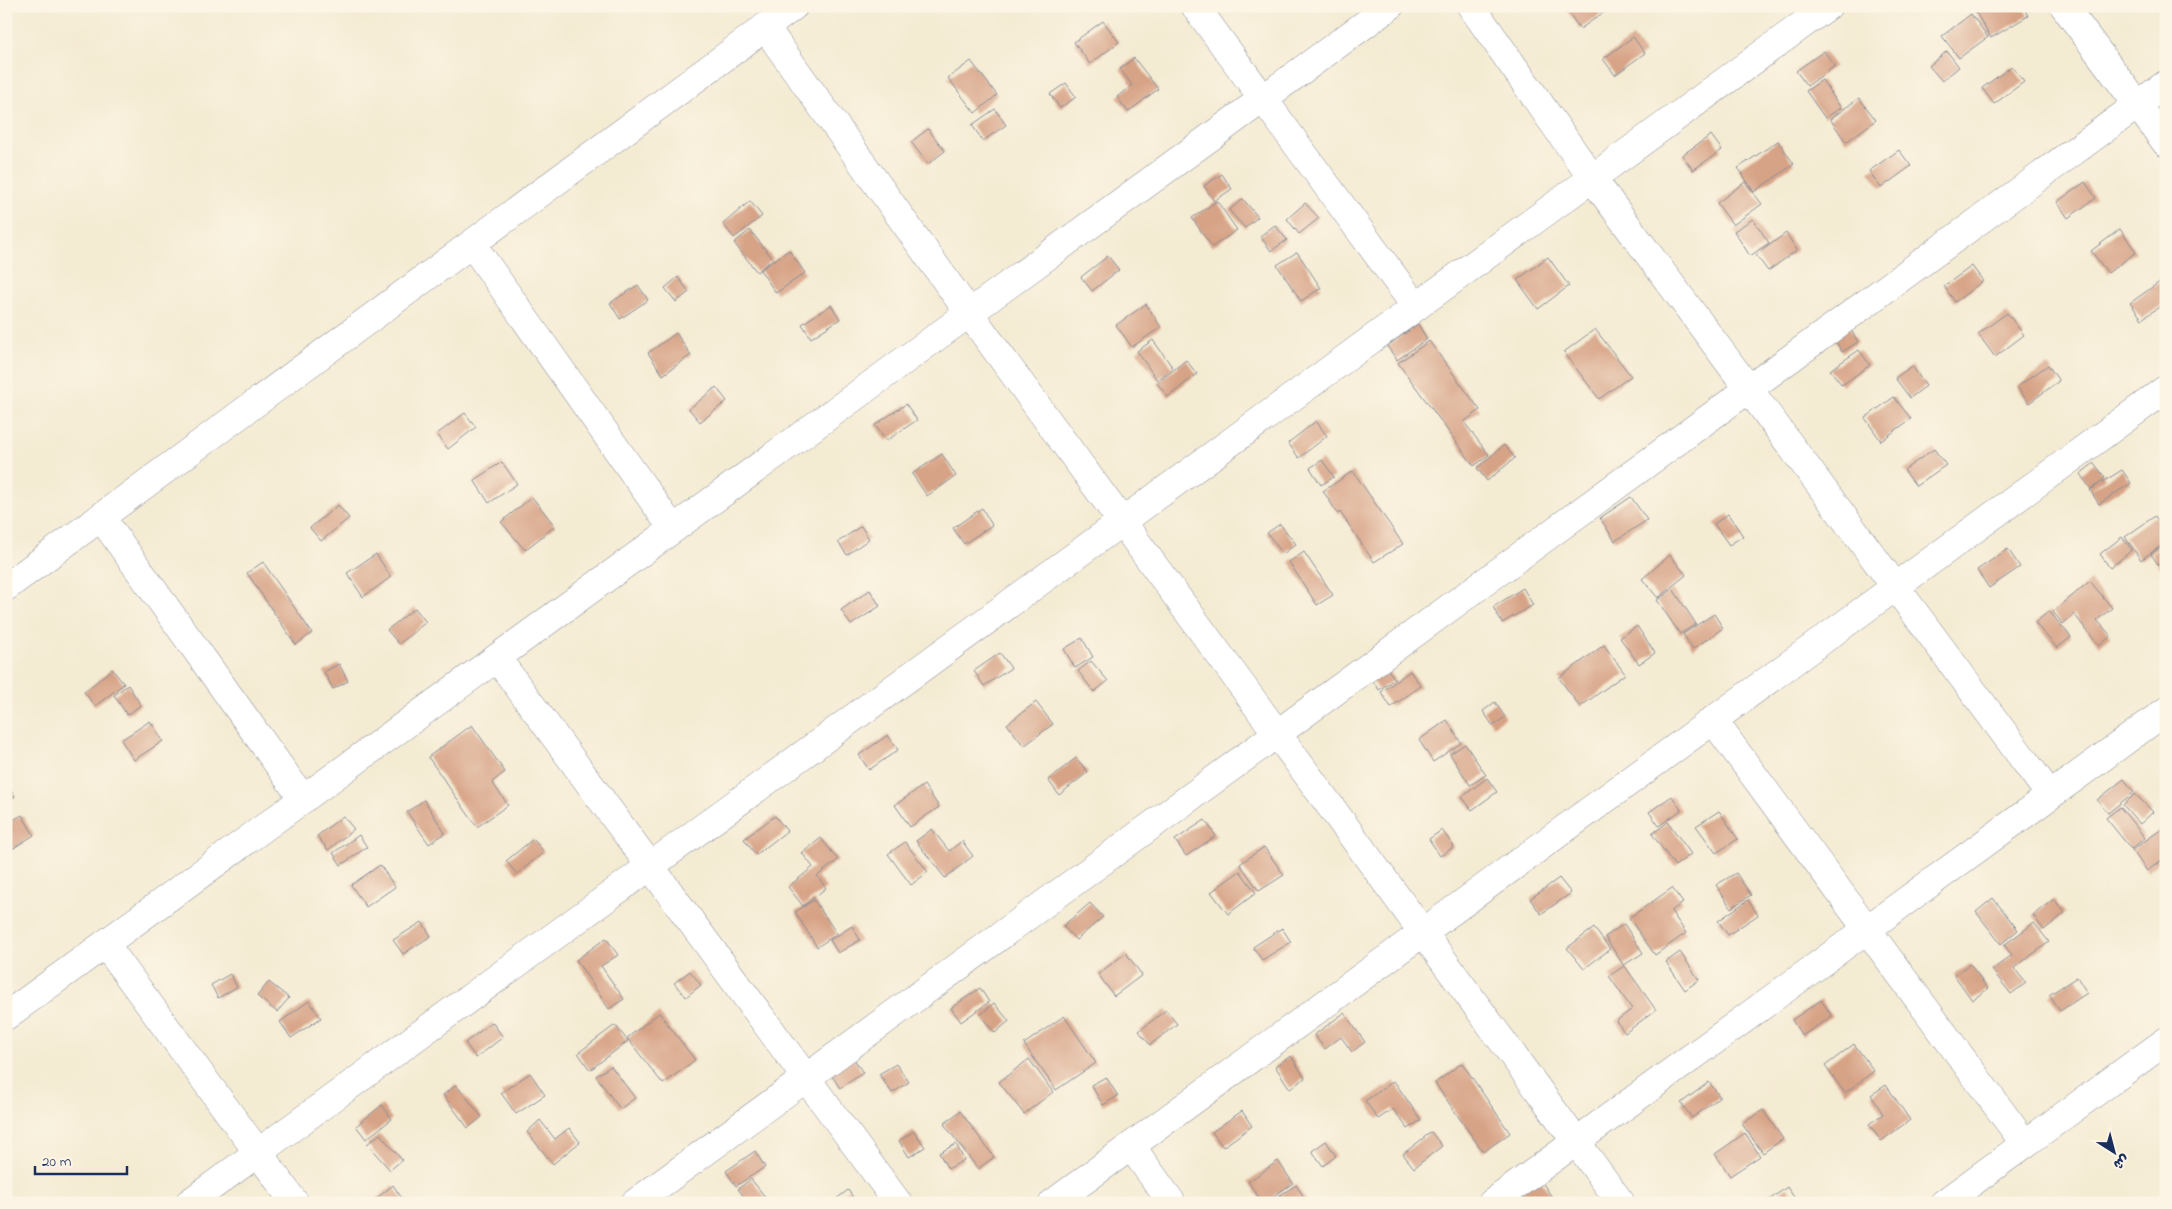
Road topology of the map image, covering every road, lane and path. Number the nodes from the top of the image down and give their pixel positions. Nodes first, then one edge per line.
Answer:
1 (794, 6) edge
2 (1195, 6) edge
3 (1390, 6) edge
4 (1471, 6) edge
5 (1828, 6) edge
6 (2064, 6) edge
7 (765, 27) junction
8 (2166, 84) edge
9 (1263, 98) junction
10 (2137, 105) junction
11 (2166, 143) edge
12 (1592, 178) junction
13 (472, 244) junction
14 (1416, 307) junction
15 (969, 313) junction
16 (1748, 389) junction
17 (2166, 389) edge
18 (101, 517) junction
19 (1122, 522) junction
20 (673, 529) junction
21 (1895, 586) junction
22 (6, 587) edge
23 (497, 658) junction
24 (2166, 711) edge
25 (1713, 720) junction
26 (1277, 733) junction
27 (2050, 795) junction
28 (303, 800) junction
29 (650, 866) junction
30 (1867, 929) junction
31 (1423, 932) junction
32 (105, 944) junction
33 (6, 1016) edge
34 (2166, 1041) edge
35 (806, 1078) junction
36 (1576, 1141) junction
37 (2025, 1144) junction
38 (1131, 1146) junction
39 (258, 1152) junction
40 (189, 1203) edge
41 (294, 1203) edge
42 (635, 1203) edge
43 (898, 1203) edge
44 (1054, 1203) edge
45 (1172, 1203) edge
46 (1492, 1203) edge
47 (1621, 1203) edge
48 (1944, 1203) edge

1 - 7 street
2 - 9 street
3 - 9 street
4 - 12 street
5 - 12 street
6 - 10 street
7 - 13 street
7 - 15 street
8 - 10 street
9 - 14 street
9 - 15 street
10 - 11 street
10 - 16 street
12 - 14 street
12 - 16 street
13 - 18 street
13 - 20 street
14 - 19 street
15 - 19 street
15 - 20 street
16 - 21 street
16 - 26 street
17 - 21 street
18 - 22 street
18 - 28 street
19 - 26 street
19 - 29 street
20 - 23 street
21 - 25 street
21 - 27 street
23 - 28 street
23 - 29 street
24 - 27 street
25 - 30 street
25 - 31 street
26 - 31 street
26 - 35 street
27 - 30 street
28 - 32 street
29 - 35 street
29 - 39 street
30 - 36 street
30 - 37 street
31 - 36 street
31 - 38 street
32 - 33 street
32 - 39 street
34 - 37 street
35 - 42 street
35 - 43 street
36 - 46 street
36 - 47 street
37 - 48 street
38 - 44 street
38 - 45 street
39 - 40 street
39 - 41 street

